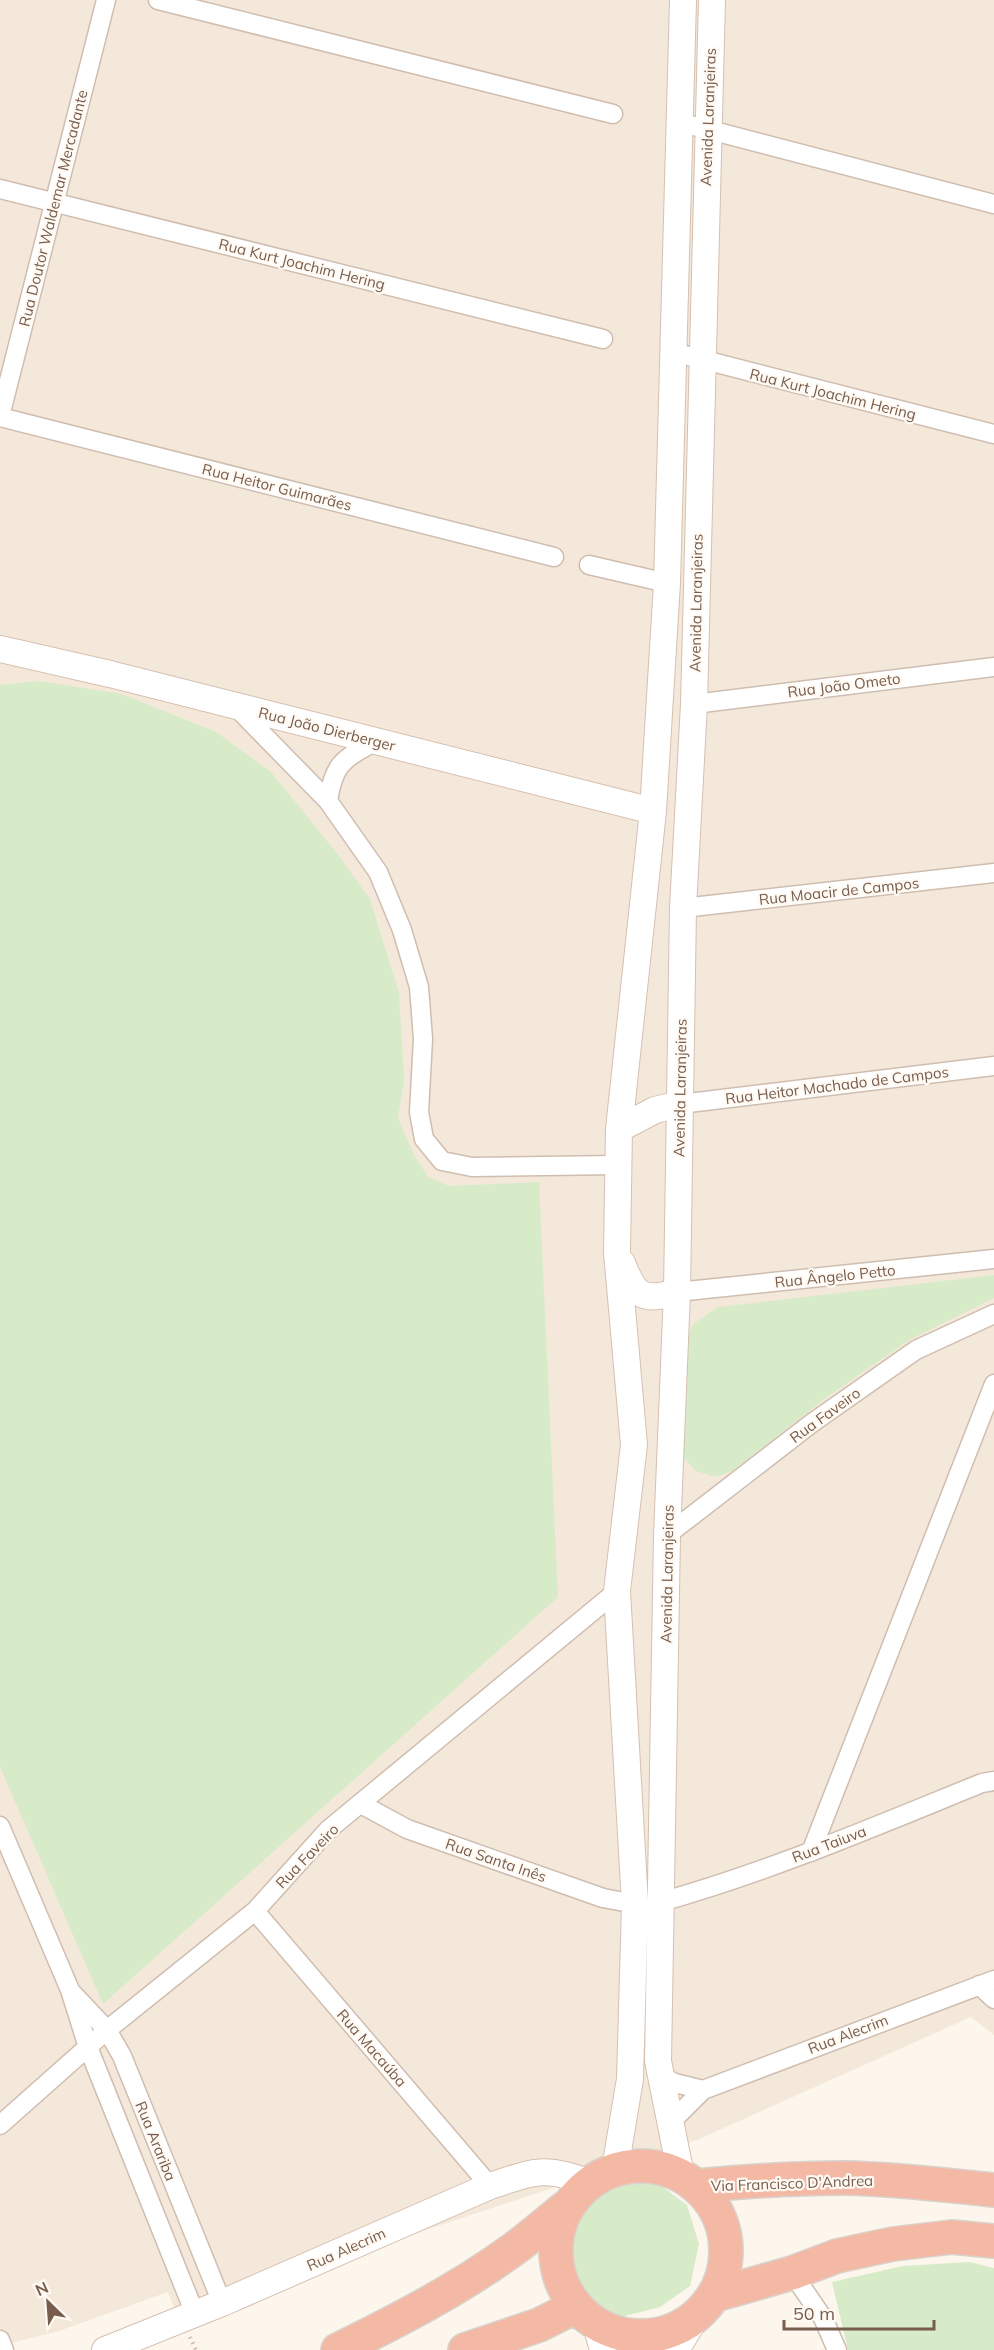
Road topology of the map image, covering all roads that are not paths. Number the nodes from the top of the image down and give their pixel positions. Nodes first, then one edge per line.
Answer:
1 (106, 0) edge
2 (158, 0) edge
3 (683, 0) edge
4 (712, 0) edge
5 (613, 114) dead end
6 (679, 122) junction
7 (708, 128) junction
8 (0, 189) edge
9 (55, 202) junction
10 (994, 204) edge
11 (603, 339) dead end
12 (673, 352) junction
13 (701, 360) junction
14 (0, 417) edge
15 (994, 434) edge
16 (554, 557) dead end
17 (589, 565) dead end
18 (668, 583) junction
19 (0, 650) edge
20 (994, 667) edge
21 (694, 704) junction
22 (235, 706) junction
23 (376, 741) junction
24 (328, 801) junction
25 (653, 811) junction
26 (994, 873) edge
27 (683, 908) junction
28 (994, 1066) edge
29 (680, 1104) junction
30 (619, 1129) junction
31 (617, 1164) junction
32 (617, 1252) junction
33 (994, 1259) edge
34 (677, 1292) junction
35 (994, 1314) edge
36 (994, 1384) edge
37 (667, 1535) junction
38 (617, 1591) junction
39 (994, 1781) edge
40 (362, 1804) junction
41 (0, 1826) edge
42 (811, 1852) junction
43 (662, 1902) junction
44 (635, 1904) junction
45 (255, 1911) junction
46 (986, 1982) edge
47 (70, 1990) junction
48 (994, 1999) edge
49 (108, 2030) junction
50 (88, 2046) junction
51 (660, 2076) junction
52 (703, 2090) junction
53 (669, 2124) junction
54 (0, 2125) edge
55 (690, 2180) junction
56 (490, 2186) junction
57 (591, 2186) junction
58 (994, 2190) edge
59 (994, 2241) edge
60 (792, 2273) junction
61 (222, 2303) junction
62 (705, 2306) junction
63 (195, 2314) junction
64 (591, 2327) edge
65 (0, 2340) edge
66 (4, 2350) edge
67 (105, 2350) edge
68 (338, 2350) edge
69 (465, 2350) edge
70 (676, 2350) edge
71 (837, 2350) edge

1 - 9 street, Rua Doutor Waldemar Mercadante
2 - 5 street
3 - 6 main road, Avenida Laranjeiras
4 - 7 main road, Avenida Laranjeiras
6 - 7 street
6 - 12 main road, Avenida Laranjeiras
7 - 10 street
7 - 13 main road, Avenida Laranjeiras
8 - 9 street, Rua Kurt Joachim Hering
9 - 11 street, Rua Kurt Joachim Hering
9 - 14 street, Rua Doutor Waldemar Mercadante
12 - 13 street, Rua Kurt Joachim Hering
12 - 18 main road, Avenida Laranjeiras
13 - 15 street, Rua Kurt Joachim Hering
13 - 21 main road, Avenida Laranjeiras
14 - 16 street, Rua Heitor Guimarães
17 - 18 street
18 - 25 main road, Avenida Laranjeiras
19 - 22 main road, Rua João Dierberger
20 - 21 street, Rua João Ometo
21 - 27 main road, Avenida Laranjeiras
22 - 23 main road, Rua João Dierberger
22 - 24 street
23 - 24 street
23 - 25 main road, Rua João Dierberger
24 - 31 street
25 - 30 main road, Avenida Laranjeiras
26 - 27 street, Rua Moacir de Campos
27 - 29 main road, Avenida Laranjeiras
28 - 29 street, Rua Heitor Machado de Campos
29 - 30 main road
29 - 34 main road, Avenida Laranjeiras
30 - 31 main road, Avenida Laranjeiras
31 - 32 main road, Avenida Laranjeiras
32 - 34 main road
32 - 38 main road, Avenida Laranjeiras
33 - 34 street, Rua Ângelo Petto
34 - 37 main road, Avenida Laranjeiras
35 - 37 street, Rua Faveiro
36 - 42 street
37 - 43 main road, Avenida Laranjeiras
38 - 40 street, Rua Faveiro
38 - 44 main road, Avenida Laranjeiras
39 - 42 street, Rua Taiuva
40 - 44 street, Rua Santa Inês
40 - 45 street, Rua Faveiro
41 - 47 street, Rua Arariba
42 - 43 street, Rua Taiuva
43 - 51 main road, Avenida Laranjeiras
44 - 57 main road, Avenida Laranjeiras
45 - 49 street, Rua Faveiro
45 - 56 street, Rua Macaúba
46 - 48 street
46 - 52 street, Rua Alecrim
47 - 49 street, Rua Arariba
47 - 50 street, Rua Arariba
49 - 50 street, Rua Faveiro
49 - 61 street, Rua Arariba
50 - 54 street, Rua Faveiro
50 - 63 street, Rua Arariba
51 - 52 street
51 - 53 main road, Avenida Laranjeiras
52 - 53 street, Rua Alecrim
53 - 55 main road, Avenida Laranjeiras
55 - 57 highway
55 - 58 highway, Via Francisco D'Andrea
55 - 62 highway
56 - 57 main road, Rua Alecrim
56 - 61 main road, Rua Alecrim
57 - 64 highway
57 - 68 highway
59 - 60 highway
60 - 62 highway
60 - 71 street
61 - 63 main road, Rua Alecrim
62 - 64 highway
62 - 70 main road
63 - 67 main road, Rua Alecrim
64 - 69 highway
65 - 66 street

